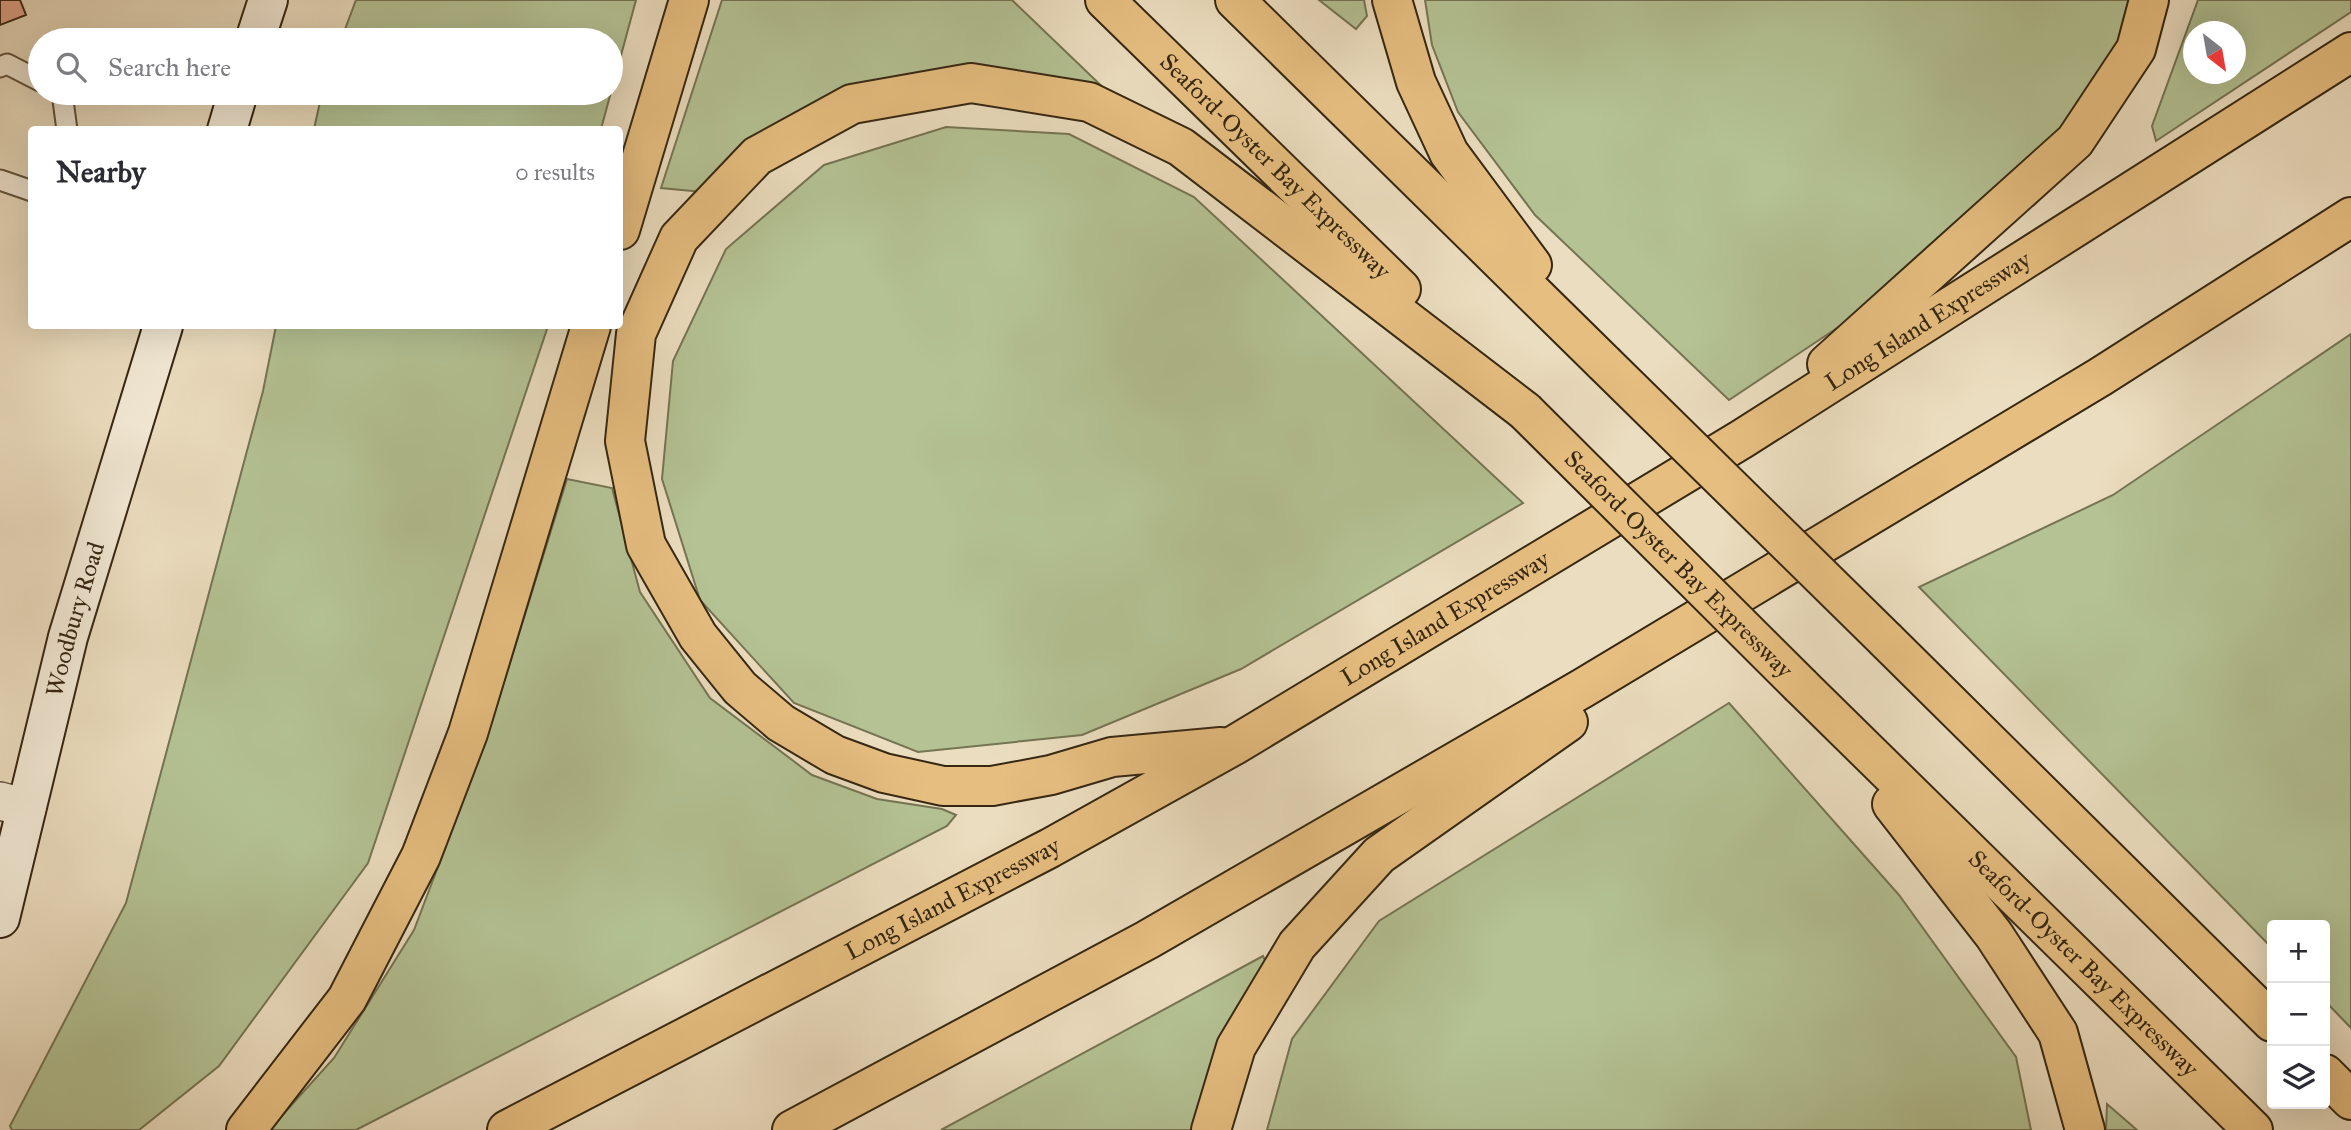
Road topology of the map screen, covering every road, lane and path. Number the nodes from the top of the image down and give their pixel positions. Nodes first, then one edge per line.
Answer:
1 (268, 0) edge
2 (689, 0) edge
3 (1105, 0) edge
4 (1235, 0) edge
5 (1392, 0) edge
6 (2149, 0) edge
7 (259, 28) edge
8 (2351, 52) edge
9 (0, 67) edge
10 (28, 75) edge
11 (63, 105) edge
12 (234, 105) edge
13 (66, 126) edge
14 (227, 126) edge
15 (0, 180) edge
16 (28, 190) edge
17 (2351, 217) edge
18 (623, 220) edge
19 (162, 329) edge
20 (590, 329) edge
21 (1604, 363) junction
22 (1525, 411) junction
23 (1742, 439) junction
24 (1810, 552) junction
25 (1801, 686) junction
26 (1233, 746) junction
27 (13, 804) edge
28 (0, 918) edge
29 (2267, 1017) edge
30 (2330, 1079) edge
31 (2351, 1100) edge
32 (246, 1130) edge
33 (507, 1130) edge
34 (792, 1130) edge
35 (1210, 1130) edge
36 (2085, 1130) edge
37 (2253, 1130) edge

1 - 7 main road
2 - 18 highway
3 - 22 highway, Seaford-Oyster Bay Expressway
4 - 21 highway
5 - 21 highway
6 - 23 highway
8 - 23 highway, Long Island Expressway
9 - 10 lane
11 - 13 lane
12 - 14 main road
15 - 16 lane
17 - 24 highway
19 - 27 main road, Woodbury Road
20 - 32 highway
21 - 29 highway, bridge
22 - 25 highway, Seaford-Oyster Bay Expressway, bridge
22 - 26 highway
23 - 26 highway, Long Island Expressway
24 - 34 highway
24 - 35 highway
25 - 36 highway
25 - 37 highway, Seaford-Oyster Bay Expressway
26 - 33 highway, Long Island Expressway
27 - 28 main road, Woodbury Road
30 - 31 highway

